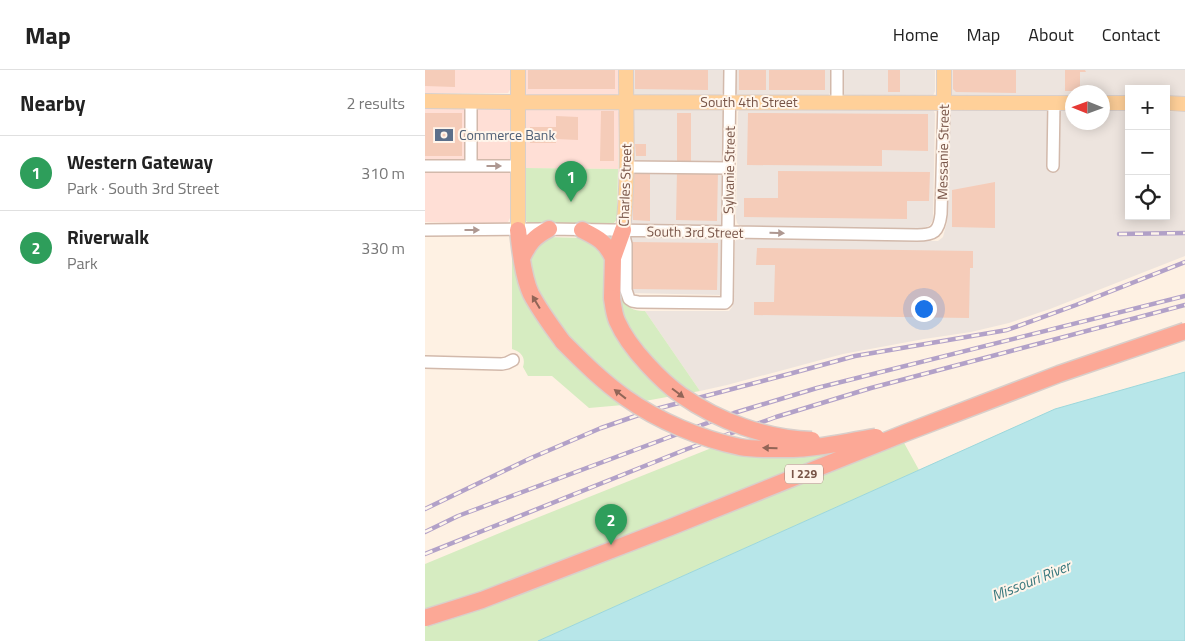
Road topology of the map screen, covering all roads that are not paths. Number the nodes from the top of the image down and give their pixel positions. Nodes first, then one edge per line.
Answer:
1 (519, 70) edge
2 (626, 70) edge
3 (731, 70) edge
4 (837, 70) edge
5 (944, 70) edge
6 (425, 100) edge
7 (471, 101) junction
8 (518, 102) junction
9 (626, 102) junction
10 (730, 102) junction
11 (837, 102) junction
12 (943, 102) junction
13 (1054, 103) junction
14 (1065, 103) edge
15 (1110, 103) edge
16 (1125, 103) edge
17 (1170, 104) edge
18 (1185, 104) edge
19 (425, 166) edge
20 (471, 166) junction
21 (518, 166) junction
22 (1053, 166) dead end
23 (626, 167) junction
24 (729, 168) junction
25 (549, 229) junction
26 (425, 230) edge
27 (518, 230) junction
28 (582, 230) junction
29 (623, 230) junction
30 (728, 232) junction
31 (935, 232) joint
32 (521, 258) junction
33 (613, 258) junction
34 (727, 301) joint
35 (1185, 331) edge
36 (513, 360) dead end
37 (425, 362) edge
38 (921, 427) junction
39 (905, 433) junction
40 (763, 490) junction
41 (675, 525) junction
42 (425, 618) edge
43 (425, 623) edge

1 - 8 main road
2 - 9 main road, Charles Street
3 - 10 street, Sylvanie Street
4 - 11 street
5 - 12 main road, Messanie Street
6 - 7 main road, South 4th Street
7 - 8 main road, South 4th Street
7 - 20 street
8 - 9 main road, South 4th Street
8 - 21 main road
9 - 10 main road, South 4th Street
9 - 23 main road, Charles Street
10 - 11 main road, South 4th Street
10 - 24 street, Sylvanie Street
11 - 12 main road, South 4th Street
12 - 13 main road, South 4th Street
12 - 31 street, Messanie Street
13 - 14 main road, South 4th Street
13 - 22 street
15 - 16 main road
17 - 18 main road
19 - 20 street
20 -> 21 street
21 - 27 main road
23 - 24 street
23 - 29 main road, Charles Street
24 - 30 street, Sylvanie Street
25 - 27 street, South 3rd Street
25 - 28 street, South 3rd Street
25 - 32 highway
26 -> 27 street, South 3rd Street
27 - 32 highway
28 - 29 street, South 3rd Street
28 - 33 highway
29 - 30 street, South 3rd Street
29 - 33 highway
29 - 34 street, Charles Street
30 -> 31 street, South 3rd Street
30 - 34 street, Sylvanie Street
39 -> 32 highway, bridge
33 -> 38 highway, bridge
35 - 38 highway, I 229, bridge
35 - 39 highway, I 229, bridge
36 - 37 street
38 - 40 highway, I 229, bridge
39 - 40 highway, I 229, bridge
40 - 41 highway, I 229, bridge
41 - 42 highway, I 229, bridge
41 - 43 highway, I 229, bridge

